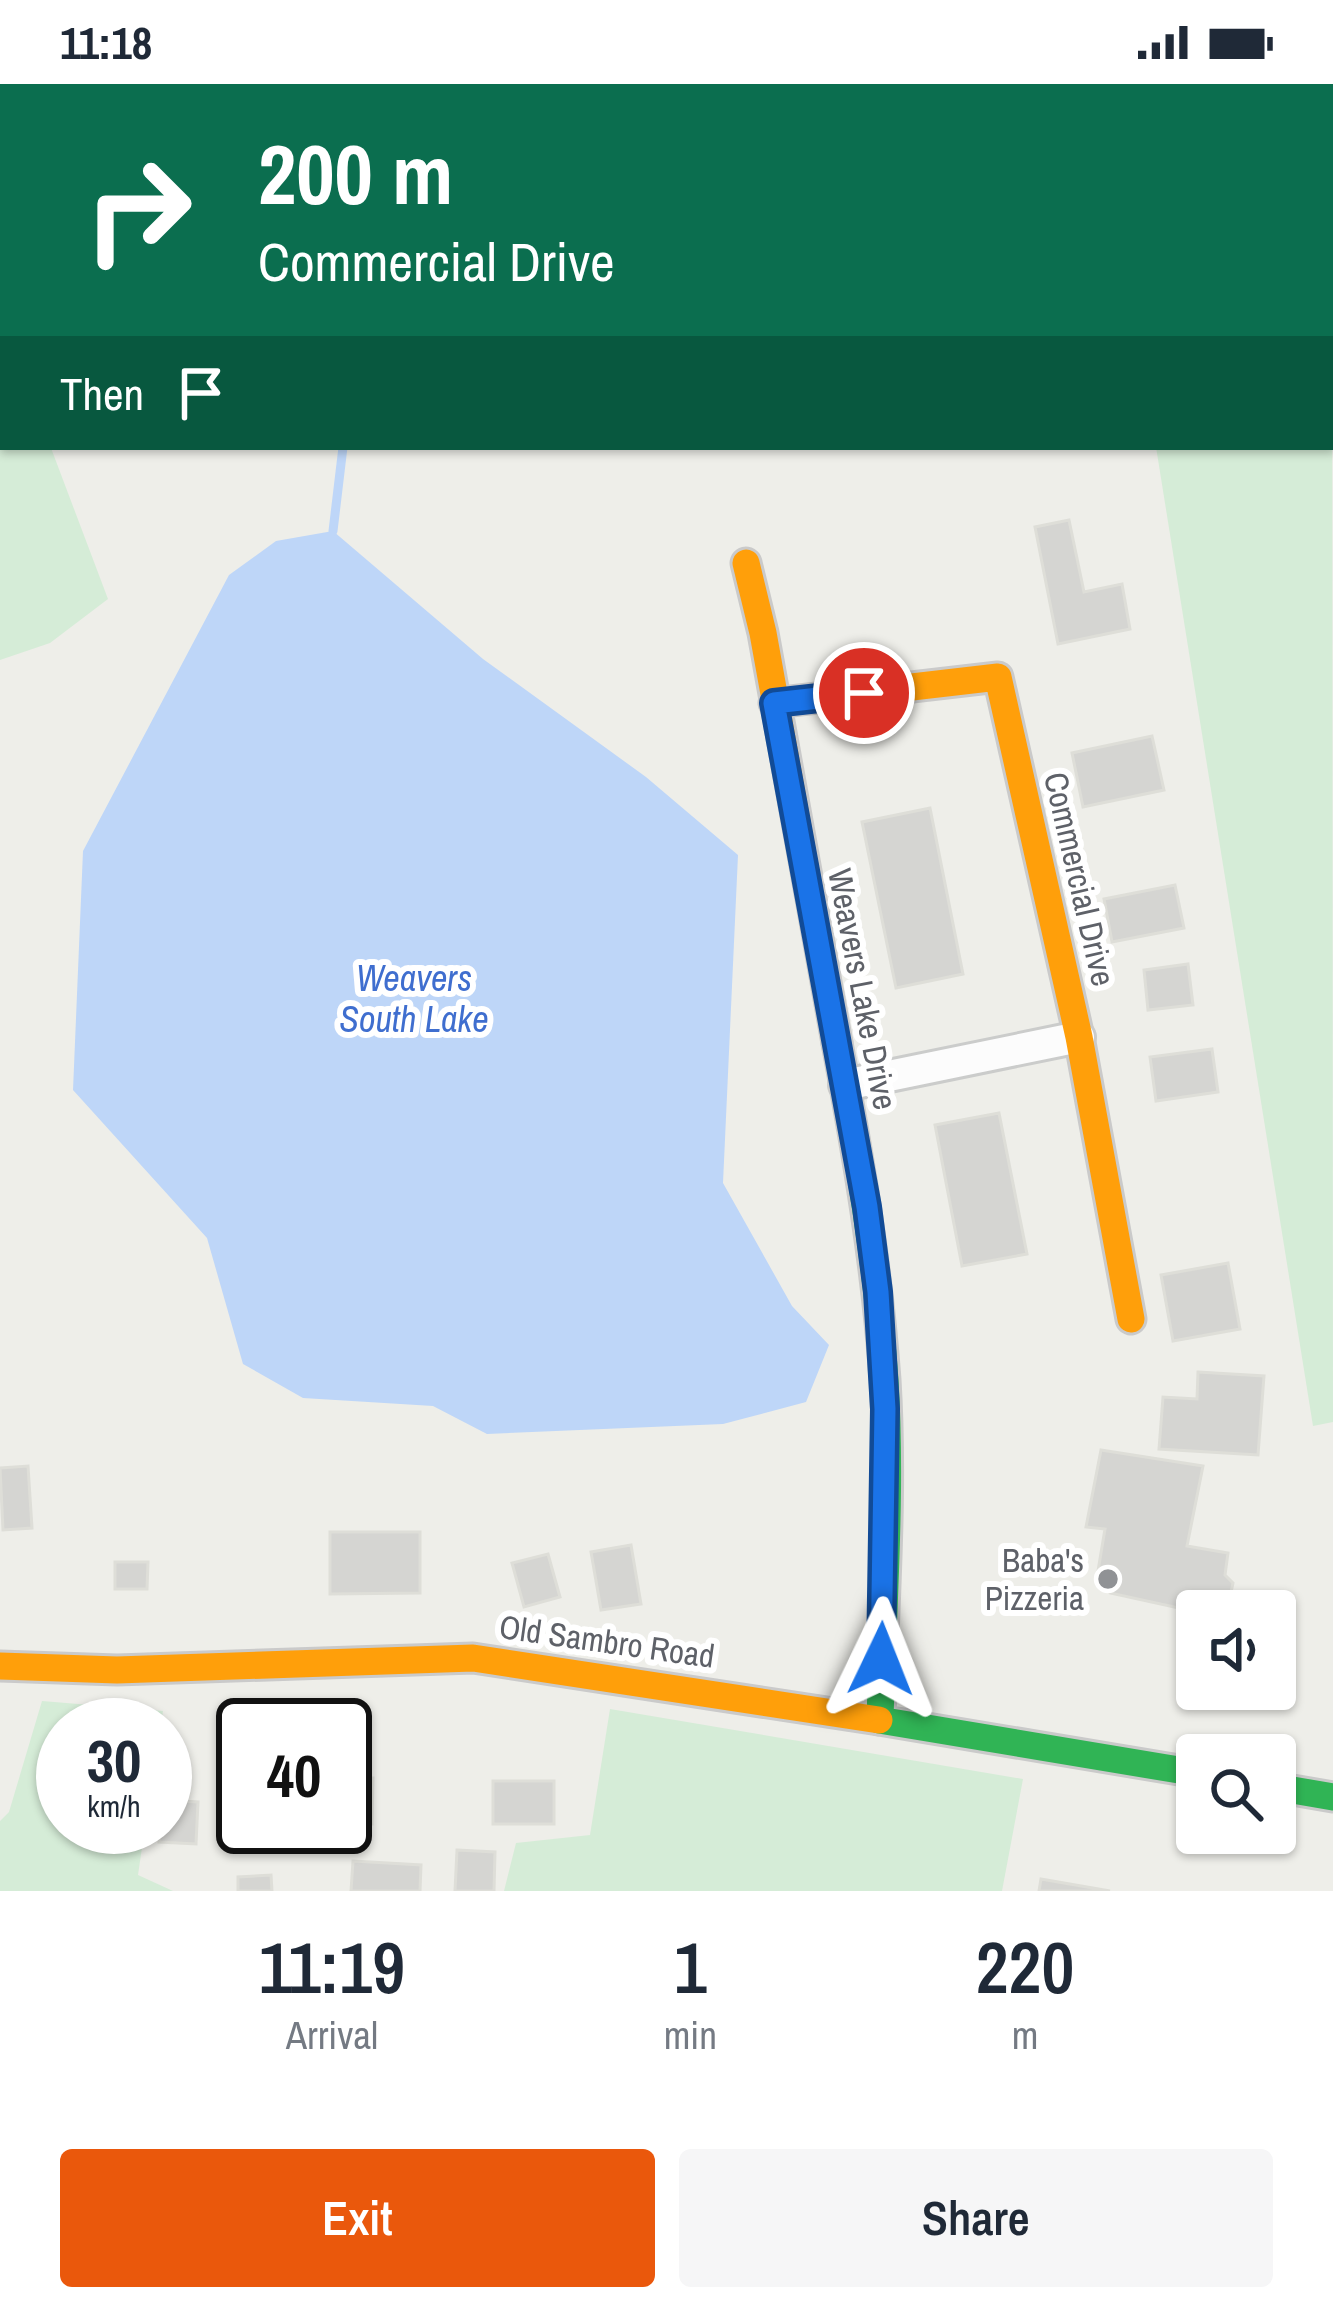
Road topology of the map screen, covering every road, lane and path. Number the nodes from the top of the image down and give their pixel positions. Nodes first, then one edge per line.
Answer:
1 (746, 562) dead end
2 (774, 703) junction
3 (1079, 1037) junction
4 (844, 1084) junction
5 (1131, 1319) dead end
6 (0, 1666) edge
7 (880, 1720) junction
8 (1176, 1769) edge
9 (1296, 1790) edge
10 (1333, 1797) edge

1 - 2 street, Weavers Lake Drive
2 - 3 street, Commercial Drive
2 - 4 street, Weavers Lake Drive
3 - 4 street
3 - 5 street, Commercial Drive
4 - 7 street, Weavers Lake Drive
6 - 7 street, Old Sambro Road
7 - 8 street, Old Sambro Road
9 - 10 street

